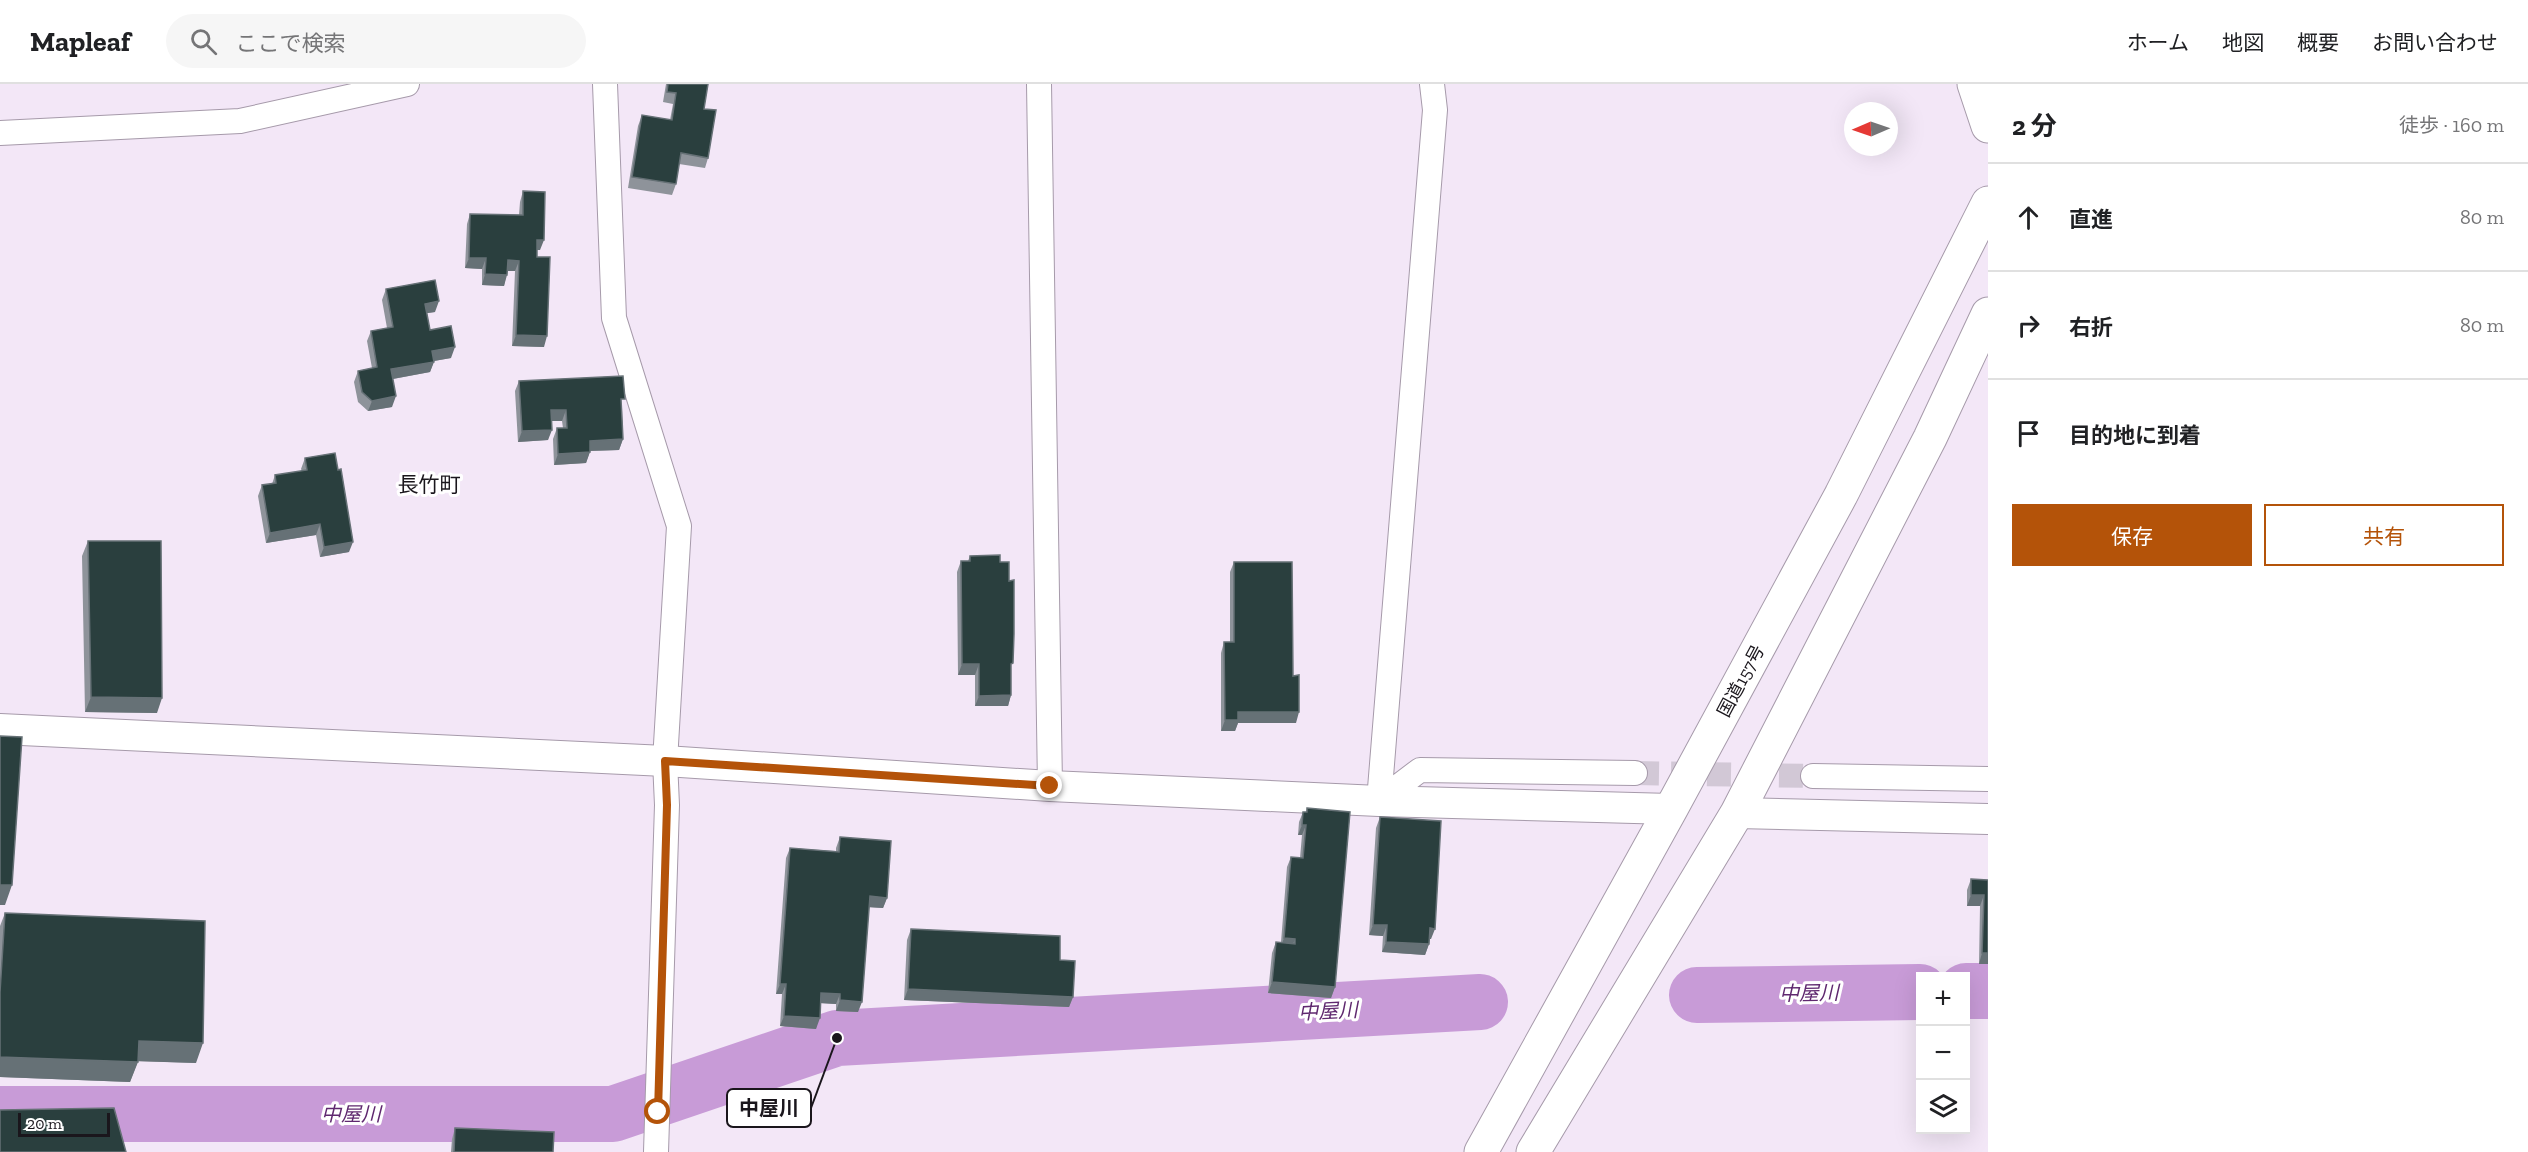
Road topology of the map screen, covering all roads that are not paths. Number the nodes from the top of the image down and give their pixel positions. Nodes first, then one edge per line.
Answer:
1 (407, 84) edge
2 (605, 84) edge
3 (1039, 84) edge
4 (1432, 84) edge
5 (1974, 84) edge
6 (1988, 126) edge
7 (0, 133) edge
8 (1988, 203) edge
9 (1988, 314) edge
10 (0, 729) edge
11 (665, 761) junction
12 (1635, 773) tunnel mouth
13 (1813, 776) tunnel mouth
14 (1988, 778) edge
15 (1050, 786) junction
16 (1379, 801) junction
17 (1671, 809) junction
18 (1737, 813) junction
19 (1988, 819) edge
20 (656, 1152) edge
21 (1480, 1152) edge
22 (1533, 1152) edge

1 - 7 street
2 - 11 street
3 - 15 street
4 - 16 street
5 - 6 main road
8 - 17 main road, 国道157号
9 - 18 main road
10 - 11 street
11 - 15 street
11 - 20 street
12 - 16 street
13 - 14 street
15 - 16 street
16 - 17 street
17 - 21 main road, 国道157号
18 - 19 street
18 - 22 main road

